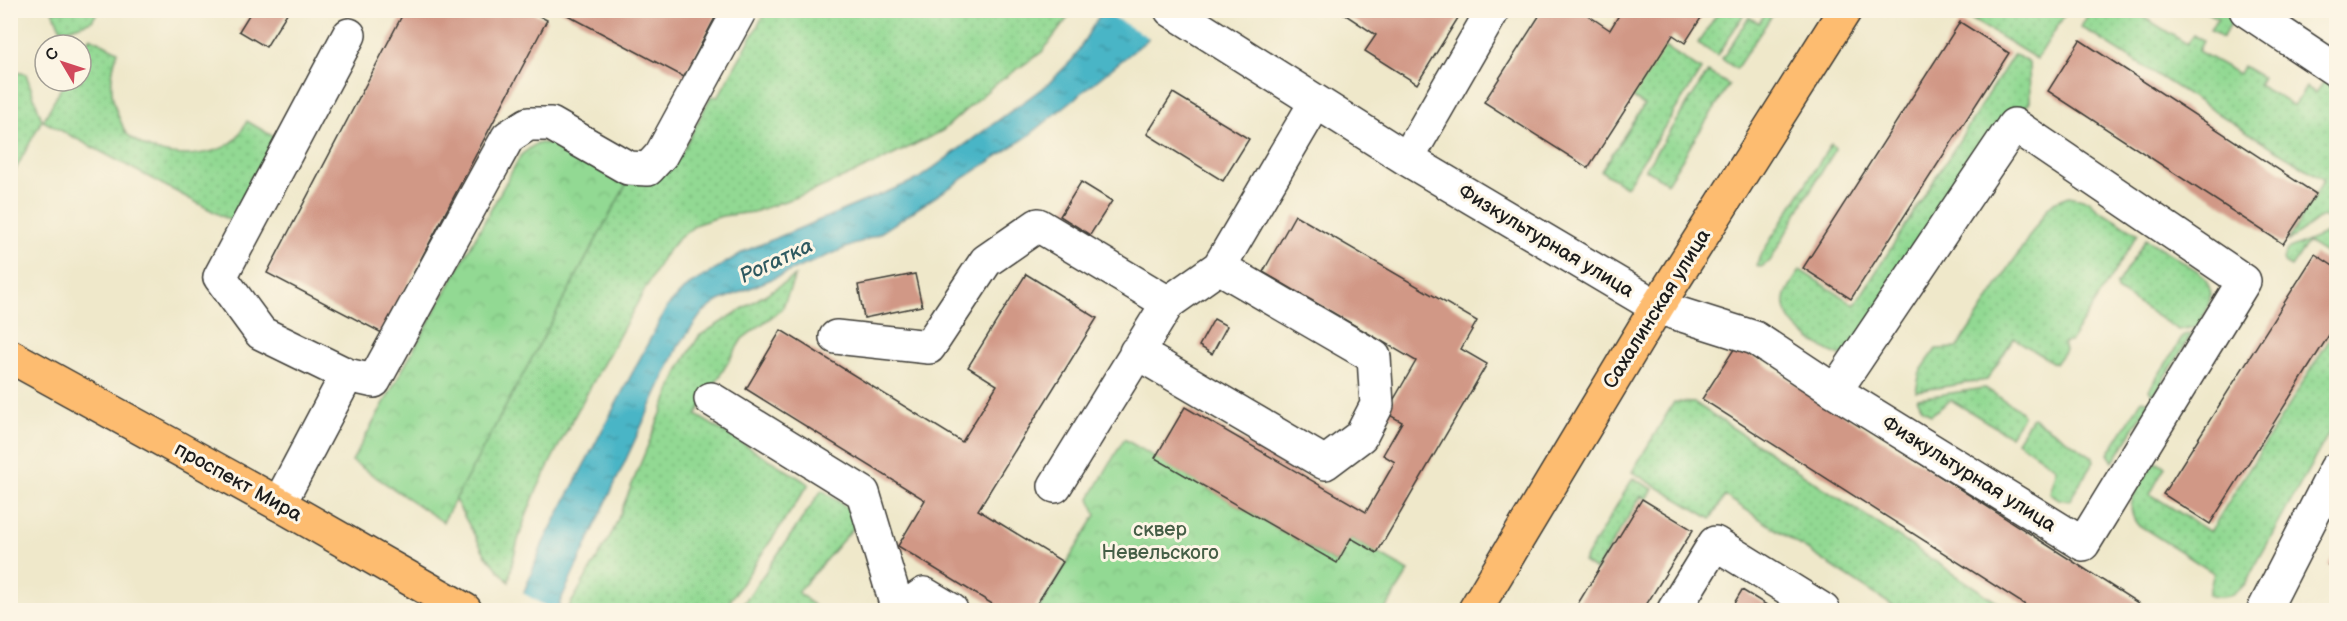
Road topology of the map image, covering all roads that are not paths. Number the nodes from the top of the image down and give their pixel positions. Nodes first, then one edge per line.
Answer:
1 (740, 10) edge
2 (1493, 10) edge
3 (1845, 10) edge
4 (2246, 10) edge
5 (1182, 17) edge
6 (349, 35) dead end
7 (2337, 70) edge
8 (1316, 102) junction
9 (1407, 159) junction
10 (1219, 267) junction
11 (1168, 303) junction
12 (1657, 307) junction
13 (836, 337) dead end
14 (1136, 352) junction
15 (10, 356) edge
16 (347, 375) junction
17 (1835, 391) junction
18 (711, 399) dead end
19 (2335, 475) edge
20 (1054, 486) dead end
21 (279, 504) junction
22 (2270, 608) edge
23 (465, 610) edge
24 (899, 610) edge
25 (951, 610) edge
26 (1474, 610) edge
27 (1674, 610) edge
28 (1823, 610) edge

1 - 16 street
2 - 9 street
3 - 12 main road, Сахалинская улица
4 - 7 street
5 - 8 street, Физкультурная улица
6 - 16 street
8 - 9 street, Физкультурная улица
8 - 10 street
9 - 12 street, Физкультурная улица
10 - 11 street
10 - 14 street
11 - 13 street
11 - 14 street
12 - 17 street, Физкультурная улица
12 - 26 main road, Сахалинская улица
14 - 20 street
15 - 21 main road, проспект Мира
16 - 21 street
17 - 17 street, Физкультурная улица
18 - 24 street
19 - 22 street
21 - 23 main road, проспект Мира
24 - 25 street
27 - 28 street

